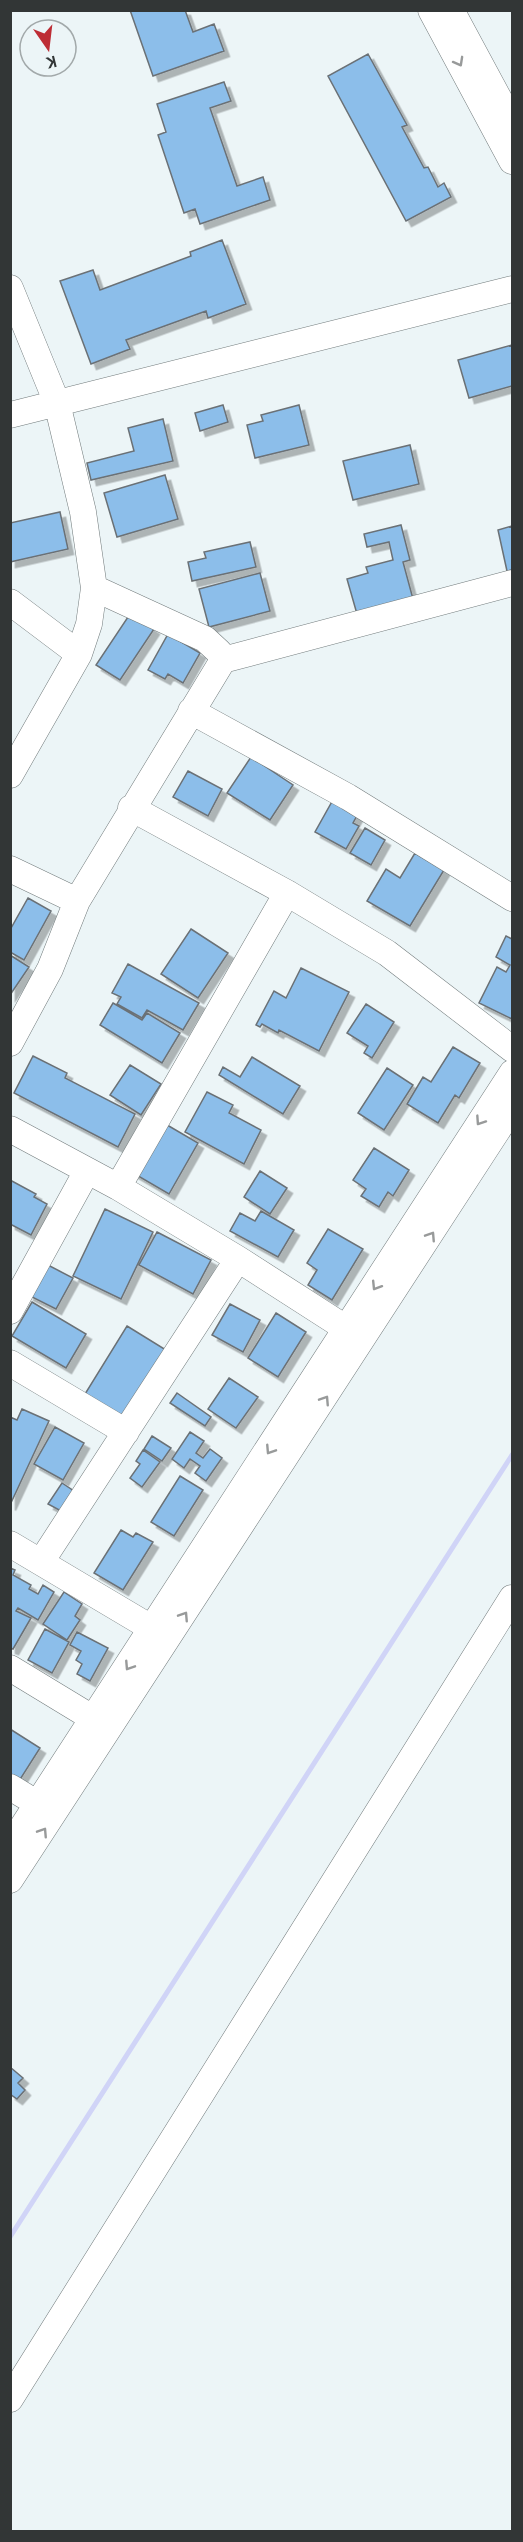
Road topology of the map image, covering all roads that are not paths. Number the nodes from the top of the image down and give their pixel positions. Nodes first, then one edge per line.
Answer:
1 (431, 10) edge
2 (451, 10) edge
3 (513, 123) edge
4 (513, 161) edge
5 (10, 288) edge
6 (513, 289) edge
7 (57, 404) junction
8 (10, 415) edge
9 (513, 583) edge
10 (94, 588) junction
11 (10, 602) edge
12 (79, 654) junction
13 (223, 660) junction
14 (191, 711) junction
15 (10, 776) edge
16 (131, 808) junction
17 (10, 869) edge
18 (287, 893) junction
19 (513, 898) edge
20 (77, 901) junction
21 (10, 1043) edge
22 (513, 1049) edge
23 (513, 1073) edge
24 (513, 1108) edge
25 (10, 1129) edge
26 (87, 1171) junction
27 (118, 1187) junction
28 (238, 1259) junction
29 (10, 1311) edge
30 (356, 1335) junction
31 (10, 1363) edge
32 (126, 1432) junction
33 (10, 1544) edge
34 (41, 1562) junction
35 (513, 1598) edge
36 (153, 1629) junction
37 (10, 1668) edge
38 (94, 1719) junction
39 (10, 1787) edge
40 (38, 1804) junction
41 (10, 1846) edge
42 (10, 1880) edge
43 (10, 2399) edge

1 -> 4 street
2 - 3 street
5 - 7 street
6 - 7 street
7 - 8 street
7 - 10 street
9 - 13 street
10 - 12 street
10 - 13 street
11 - 12 street
12 - 15 street
13 - 14 street
14 - 16 street
14 - 19 street
16 - 18 street
16 - 20 street
17 - 20 street
18 - 22 street
18 - 27 street
20 - 21 street
23 -> 30 street
30 -> 24 street
25 - 26 street
26 - 27 street
26 - 29 street
27 - 28 street
28 - 30 street
28 - 32 street
30 -> 36 street
42 -> 30 street
31 - 32 street
32 - 34 street
33 - 34 street
34 - 36 street
35 - 43 street
36 -> 38 street
37 - 38 street
38 - 40 street
39 - 40 street
40 - 41 street

